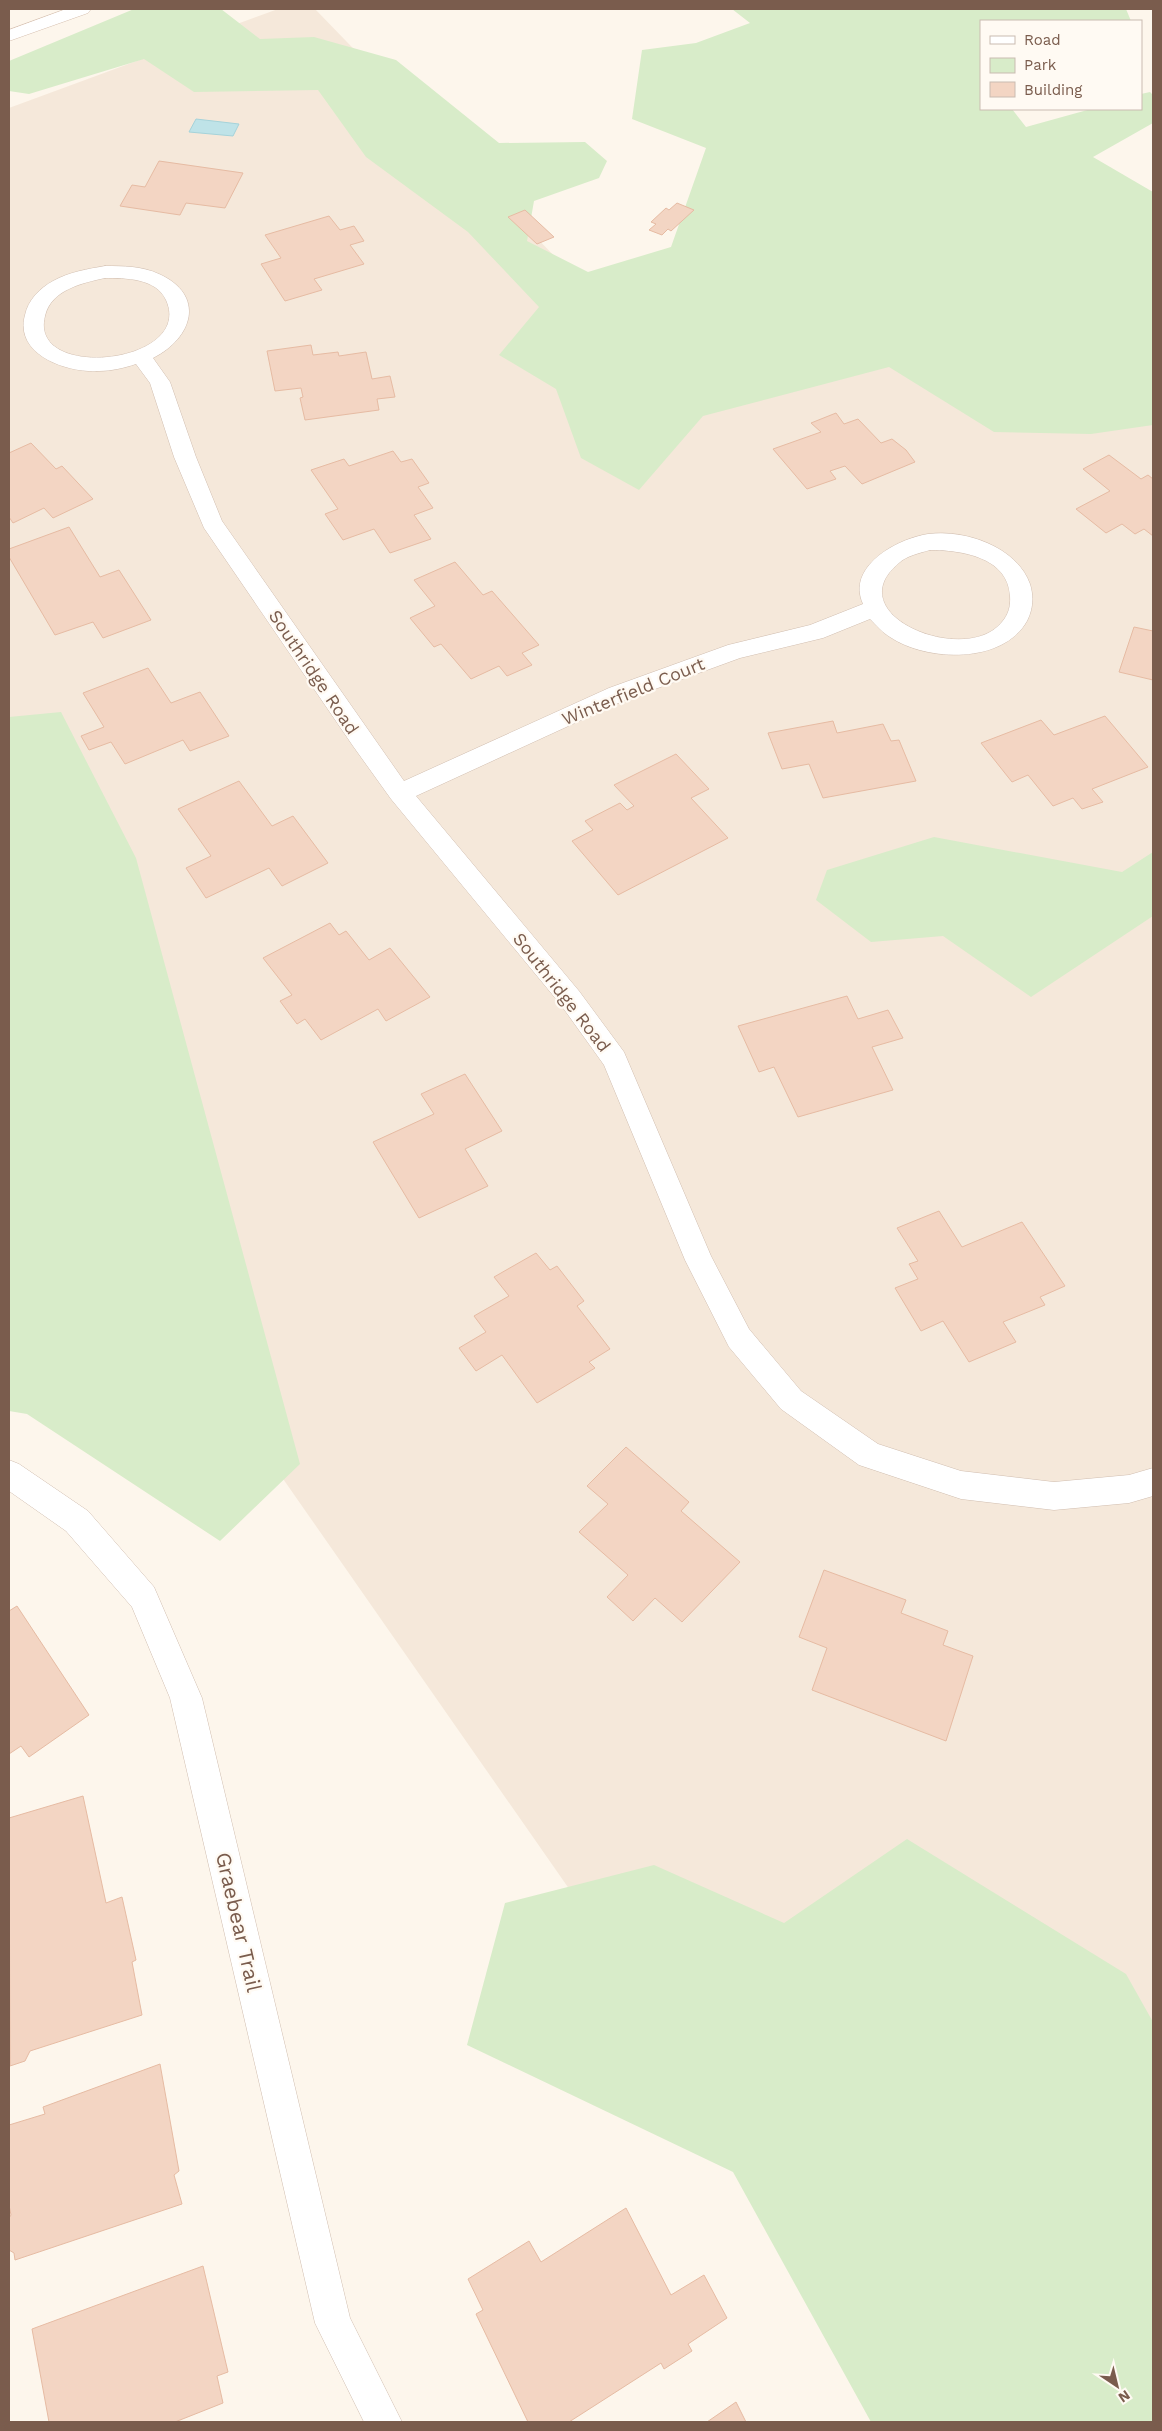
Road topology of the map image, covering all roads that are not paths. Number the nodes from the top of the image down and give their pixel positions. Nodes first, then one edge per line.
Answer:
1 (82, 9) edge
2 (9, 36) edge
3 (141, 356) junction
4 (874, 609) junction
5 (400, 793) junction
6 (9, 1474) edge
7 (1153, 1482) edge
8 (384, 2422) edge

1 - 2 street
3 - 3 street
3 - 5 street, Southridge Road
4 - 4 street
4 - 5 street, Winterfield Court
5 - 7 street, Southridge Road
6 - 8 street, Graebear Trail

